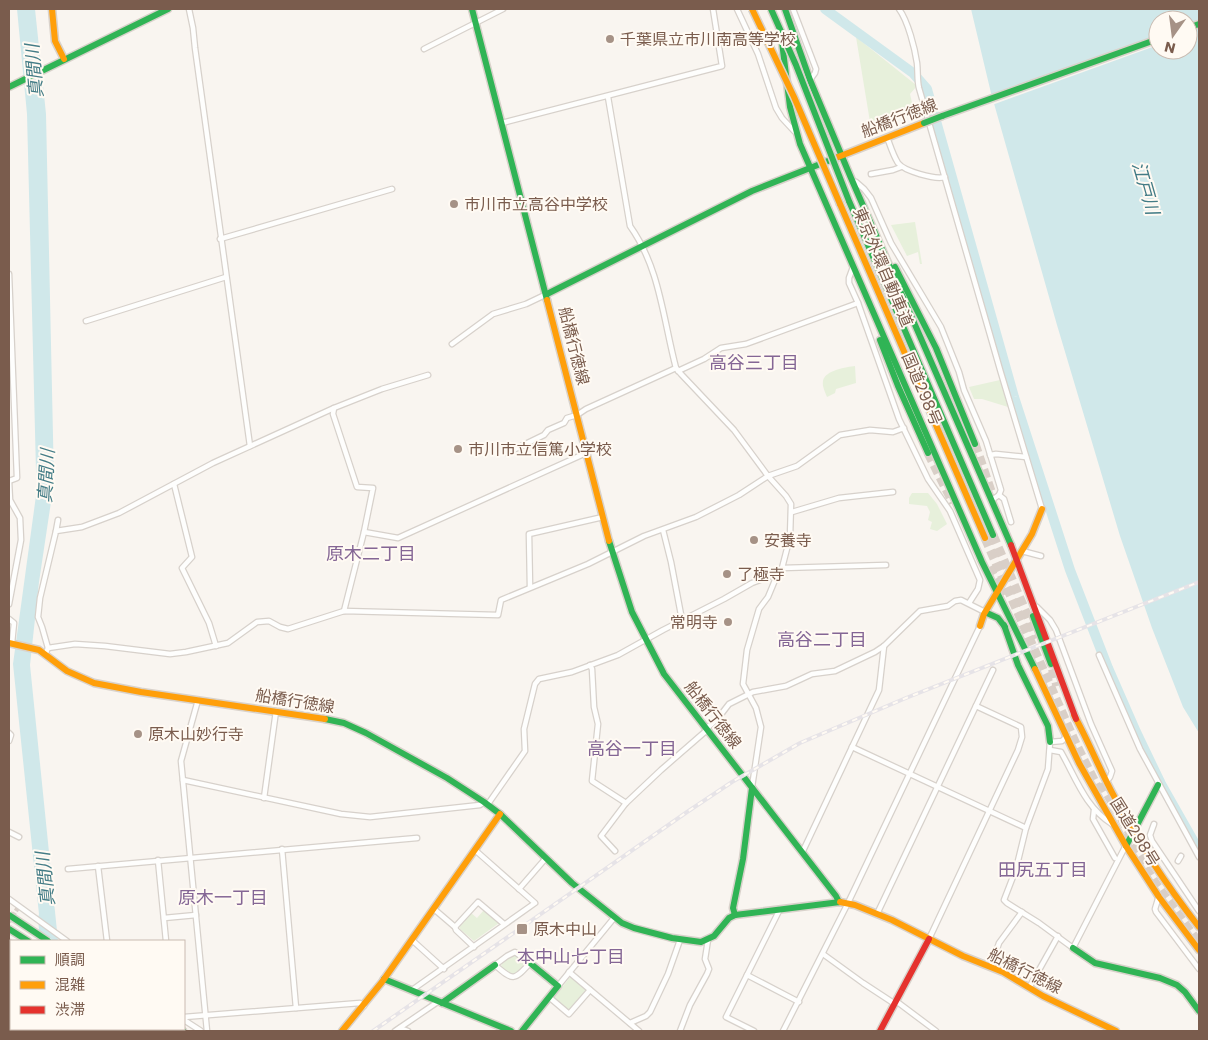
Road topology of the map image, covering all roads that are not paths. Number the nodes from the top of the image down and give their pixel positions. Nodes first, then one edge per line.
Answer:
1 (52, 9) edge
2 (168, 9) edge
3 (189, 9) edge
4 (472, 9) edge
5 (503, 9) edge
6 (714, 9) edge
7 (737, 9) edge
8 (752, 9) edge
9 (773, 9) edge
10 (785, 9) edge
11 (899, 9) edge
12 (794, 11) edge
13 (476, 23) junction
14 (1148, 43) edge
15 (424, 49) dead end
16 (64, 59) junction
17 (810, 80) junction
18 (9, 87) edge
19 (608, 97) junction
20 (502, 123) junction
21 (797, 134) junction
22 (887, 137) junction
23 (841, 155) junction
24 (901, 166) junction
25 (810, 167) junction
26 (871, 174) dead end
27 (945, 177) junction
28 (851, 178) junction
29 (392, 189) dead end
30 (875, 233) junction
31 (220, 239) junction
32 (642, 245) junction
33 (853, 267) junction
34 (9, 274) edge
35 (226, 277) junction
36 (547, 294) junction
37 (866, 294) junction
38 (858, 303) junction
39 (86, 321) dead end
40 (452, 344) dead end
41 (677, 369) junction
42 (428, 375) dead end
43 (334, 408) junction
44 (577, 415) junction
45 (904, 428) junction
46 (975, 444) tunnel mouth
47 (250, 446) junction
48 (928, 452) tunnel mouth
49 (507, 453) dead end
50 (586, 453) junction
51 (990, 455) junction
52 (1026, 457) junction
53 (768, 476) junction
54 (9, 481) edge
55 (174, 484) junction
56 (893, 492) dead end
57 (1000, 495) junction
58 (991, 501) junction
59 (1042, 509) joint
60 (792, 512) junction
61 (603, 517) junction
62 (58, 520) dead end
63 (1011, 522) dead end
64 (663, 530) junction
65 (56, 531) junction
66 (364, 532) junction
67 (993, 535) tunnel mouth
68 (986, 538) tunnel mouth
69 (1022, 551) junction
70 (612, 552) junction
71 (979, 552) junction
72 (1041, 556) dead end
73 (1015, 562) junction
74 (886, 565) dead end
75 (974, 566) junction
76 (782, 568) junction
77 (985, 568) junction
78 (778, 572) junction
79 (530, 587) junction
80 (998, 592) junction
81 (969, 603) junction
82 (9, 604) edge
83 (1034, 604) junction
84 (344, 611) junction
85 (986, 612) junction
86 (9, 620) edge
87 (682, 620) junction
88 (980, 626) joint
89 (645, 640) junction
90 (12, 643) edge
91 (216, 646) junction
92 (884, 646) junction
93 (47, 651) junction
94 (1099, 655) dead end
95 (590, 664) junction
96 (993, 670) dead end
97 (748, 694) junction
98 (198, 700) junction
99 (976, 706) junction
100 (276, 711) junction
101 (1076, 719) junction
102 (706, 730) junction
103 (9, 733) edge
104 (1067, 736) junction
105 (9, 741) edge
106 (1050, 742) junction
107 (852, 747) junction
108 (1050, 750) junction
109 (910, 773) junction
110 (183, 780) junction
111 (1106, 782) junction
112 (1158, 785) junction
113 (937, 786) junction
114 (752, 788) junction
115 (264, 798) junction
116 (486, 803) junction
117 (626, 803) junction
118 (990, 810) junction
119 (1094, 810) junction
120 (500, 814) junction
121 (1113, 824) junction
122 (1154, 824) dead end
123 (1026, 828) junction
124 (9, 832) edge
125 (1134, 832) junction
126 (19, 837) dead end
127 (417, 838) dead end
128 (1126, 846) junction
129 (282, 849) junction
130 (474, 850) junction
131 (615, 851) dead end
132 (802, 853) junction
133 (190, 857) junction
134 (1199, 857) edge
135 (546, 858) junction
136 (1115, 858) dead end
137 (158, 860) junction
138 (98, 866) junction
139 (68, 869) dead end
140 (1161, 874) junction
141 (1173, 874) junction
142 (519, 889) junction
143 (1159, 897) junction
144 (9, 899) edge
145 (839, 902) junction
146 (848, 903) junction
147 (434, 909) junction
148 (780, 910) junction
149 (1199, 910) edge
150 (1022, 912) junction
151 (877, 914) junction
152 (9, 915) edge
153 (196, 915) junction
154 (735, 915) junction
155 (164, 918) junction
156 (614, 918) junction
157 (504, 924) junction
158 (455, 927) junction
159 (1199, 927) edge
160 (9, 928) edge
161 (9, 933) edge
162 (1058, 936) junction
163 (929, 939) junction
164 (25, 940) edge
165 (26, 940) edge
166 (46, 940) edge
167 (65, 940) edge
168 (106, 940) edge
169 (166, 940) edge
170 (412, 940) junction
171 (680, 940) junction
172 (708, 940) junction
173 (474, 946) junction
174 (1073, 948) junction
175 (1199, 950) edge
176 (824, 954) junction
177 (530, 963) junction
178 (495, 965) junction
179 (990, 967) junction
180 (444, 969) junction
181 (1199, 970) edge
182 (569, 972) junction
183 (747, 975) junction
184 (384, 979) junction
185 (558, 986) junction
186 (1029, 988) junction
187 (412, 990) junction
188 (590, 990) junction
189 (549, 997) junction
190 (440, 1002) junction
191 (799, 1002) junction
192 (895, 1002) junction
193 (364, 1006) junction
194 (296, 1008) junction
195 (1199, 1011) edge
196 (206, 1015) junction
197 (185, 1018) edge
198 (185, 1019) edge
199 (630, 1023) junction
200 (398, 1030) edge
201 (201, 1031) edge
202 (207, 1031) edge
203 (342, 1031) edge
204 (408, 1031) edge
205 (510, 1031) edge
206 (522, 1031) edge
207 (639, 1031) edge
208 (680, 1031) edge
209 (754, 1031) edge
210 (783, 1031) edge
211 (880, 1031) edge
212 (936, 1031) edge
213 (1116, 1031) edge

1 - 16 main road
2 - 16 main road
3 - 31 street
4 - 13 main road
5 - 13 street
6 - 19 street
7 - 21 street
8 - 68 main road, 東京外環自動車道, bridge
9 - 21 main road, 国道298号
9 - 67 main road, 東京外環自動車道, bridge
10 - 17 main road, 国道298号
11 - 27 street
12 - 17 street
13 - 15 street
13 - 20 main road
14 - 22 main road, 船橋行徳線, bridge
16 - 18 main road
17 - 23 main road, 国道298号
19 - 20 street
19 - 32 street
20 - 36 main road
21 - 25 main road, 国道298号
22 - 23 main road, 船橋行徳線
22 - 24 street
23 - 25 main road, 船橋行徳線
23 - 28 main road, 国道298号
24 - 26 street
24 - 27 street
25 - 32 main road, 船橋行徳線
25 - 33 main road, 国道298号
27 - 52 street
28 - 30 main road, 国道298号
28 - 51 street
29 - 31 street
30 - 46 main road
30 - 58 main road, 国道298号
31 - 35 street
32 - 36 main road, 船橋行徳線
32 - 41 street
33 - 37 main road, 国道298号
33 - 38 street
34 - 54 street
35 - 39 street
35 - 47 street
36 - 40 street
36 - 44 main road, 船橋行徳線
37 - 48 main road
37 - 71 main road, 国道298号
38 - 41 street
38 - 45 street
41 - 44 street
41 - 53 street
42 - 43 street
43 - 47 street
43 - 66 street
44 - 49 street
44 - 50 main road, 船橋行徳線
45 - 53 street
45 - 75 street
47 - 55 street
50 - 61 main road, 船橋行徳線
50 - 66 street
51 - 52 street
51 - 57 street
52 - 59 street
53 - 60 street
53 - 64 street
54 - 82 street
55 - 65 street
55 - 91 street
56 - 60 street
57 - 58 street
57 - 63 street
58 - 73 main road, 国道298号
59 - 69 main road
60 - 76 street
61 - 70 main road, 船橋行徳線
61 - 79 street
62 - 65 street
64 - 70 street
64 - 87 street
65 - 93 street
66 - 84 street
69 - 72 street
69 - 73 main road
70 - 79 street
70 - 89 main road, 船橋行徳線
71 - 77 main road, 国道298号
71 - 80 main road, 国道298号
73 - 80 main road
73 - 83 main road, 国道298号
73 - 101 main road, 国道298号
74 - 76 street
75 - 77 street
75 - 81 street
76 - 78 street
77 - 80 main road, 国道298号
78 - 87 street
78 - 97 street
79 - 84 street
80 - 85 main road
80 - 104 main road, 国道298号
81 - 85 street
81 - 92 street
83 - 101 main road, 国道298号
83 - 111 street
84 - 91 street
85 - 88 main road
85 - 106 main road
86 - 90 street
87 - 89 street
88 - 109 street
89 - 95 street
89 - 102 main road, 船橋行徳線
90 - 93 main road, 船橋行徳線
91 - 93 street
92 - 97 street
92 - 107 street
93 - 98 main road, 船橋行徳線
94 - 112 street
95 - 116 street
95 - 117 street
96 - 99 street
97 - 102 street
97 - 114 street
98 - 100 main road, 船橋行徳線
98 - 110 street
99 - 113 street
99 - 118 street
100 - 115 street
100 - 116 main road, 船橋行徳線
101 - 111 main road, 国道298号
102 - 114 main road, 船橋行徳線
102 - 117 street
103 - 105 street
104 - 106 street
104 - 121 main road, 国道298号
106 - 108 street
107 - 109 street
107 - 132 street
108 - 119 street
108 - 123 street
109 - 113 street
109 - 146 street
110 - 115 street
110 - 133 street
111 - 125 main road, 国道298号
112 - 125 main road
112 - 134 street
113 - 118 street
113 - 151 street
114 - 132 main road, 船橋行徳線
114 - 154 main road
115 - 116 street
116 - 120 main road, 船橋行徳線
117 - 131 street
118 - 123 street
118 - 163 street
119 - 121 street
119 - 136 street
120 - 130 main road
120 - 135 main road, 船橋行徳線
121 - 128 main road, 国道298号
122 - 141 street
123 - 150 street
124 - 126 street
125 - 128 main road
125 - 140 main road, 国道298号
127 - 129 street
128 - 143 main road, 国道298号
128 - 174 street
129 - 133 street
129 - 194 street
130 - 142 street
130 - 147 main road
132 - 145 main road, 船橋行徳線
133 - 137 street
133 - 153 street
135 - 142 street
135 - 156 main road, 船橋行徳線
137 - 138 street
137 - 155 street
138 - 139 street
138 - 168 street
140 - 141 street
140 - 159 main road, 国道298号
141 - 149 street
142 - 157 street
143 - 175 main road, 国道298号
143 - 181 street
144 - 167 street
145 - 146 main road, 船橋行徳線
145 - 148 main road, 船橋行徳線
146 - 151 main road, 船橋行徳線
146 - 176 street
147 - 158 street
147 - 170 main road
148 - 154 main road, 船橋行徳線
148 - 183 street
150 - 162 street
150 - 179 street
151 - 163 main road, 船橋行徳線
152 - 166 main road, bridge
153 - 155 street
153 - 196 street
154 - 172 main road
155 - 169 street
156 - 171 main road, 船橋行徳線
156 - 182 street
157 - 158 street
157 - 173 street
158 - 173 street
160 - 165 main road
161 - 164 main road
162 - 174 street
162 - 186 street
163 - 179 main road, 船橋行徳線
163 - 192 main road
170 - 180 street
170 - 184 main road
171 - 172 main road, 船橋行徳線
171 - 199 street
172 - 208 street
173 - 180 street
174 - 195 main road
176 - 191 street
176 - 192 street
177 - 178 street
177 - 178 street
177 - 185 main road
178 - 190 main road
179 - 186 main road, 船橋行徳線
180 - 187 street
182 - 185 street
182 - 188 street
183 - 191 street
183 - 209 street
184 - 187 main road
184 - 193 main road
185 - 189 main road
186 - 213 main road, 船橋行徳線
187 - 190 main road
188 - 189 street
188 - 199 street
189 - 206 main road
190 - 200 street
190 - 205 main road
191 - 210 street
192 - 211 main road
192 - 212 street
193 - 194 street
193 - 203 main road
194 - 196 street
196 - 197 street
196 - 202 street
198 - 201 street
199 - 207 street
200 - 204 street

